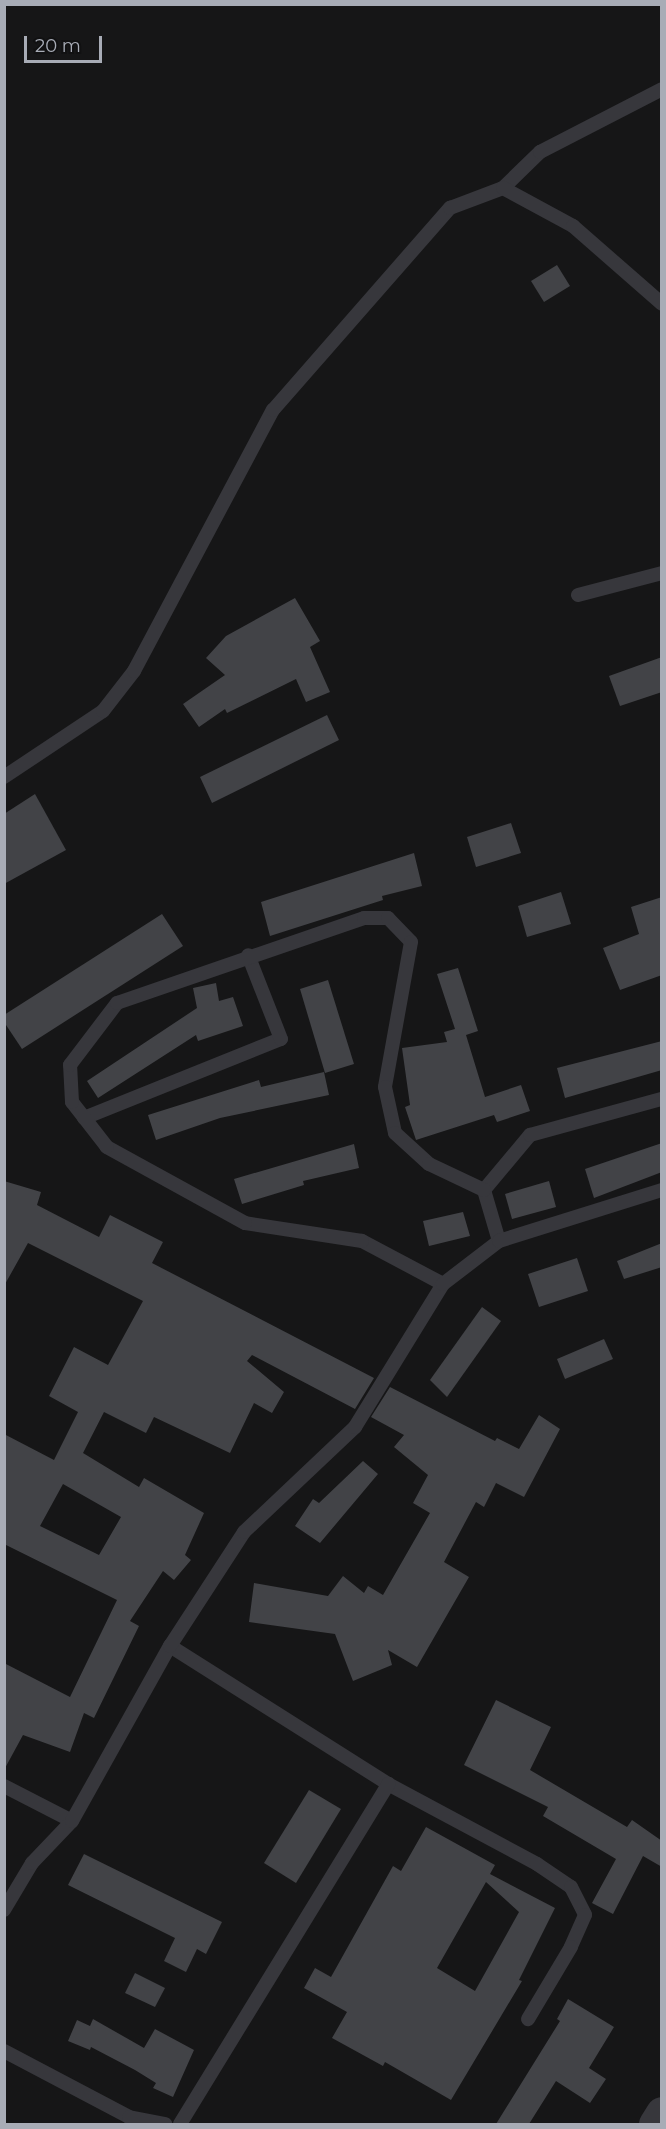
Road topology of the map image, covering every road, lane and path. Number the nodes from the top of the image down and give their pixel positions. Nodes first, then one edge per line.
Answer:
1 (662, 89) edge
2 (503, 188) junction
3 (662, 304) edge
4 (662, 573) edge
5 (578, 596) dead end
6 (4, 777) edge
7 (248, 955) junction
8 (662, 1099) edge
9 (84, 1118) junction
10 (484, 1190) junction
11 (662, 1190) edge
12 (499, 1241) junction
13 (443, 1284) junction
14 (170, 1646) junction
15 (388, 1784) junction
16 (4, 1786) edge
17 (72, 1821) junction
18 (4, 1910) edge
19 (528, 2019) dead end
20 (4, 2050) edge
21 (662, 2113) edge
22 (165, 2124) edge
23 (180, 2124) edge
24 (655, 2124) edge

1 - 2 lane
2 - 3 lane
2 - 6 lane
4 - 5 lane
7 - 9 lane
7 - 9 lane
7 - 10 lane
8 - 10 lane
9 - 13 lane
10 - 12 lane
11 - 12 lane
12 - 13 lane
13 - 14 lane
14 - 15 lane
14 - 17 lane
15 - 19 lane
15 - 23 lane
16 - 17 lane
17 - 18 lane
20 - 22 lane
21 - 24 street

